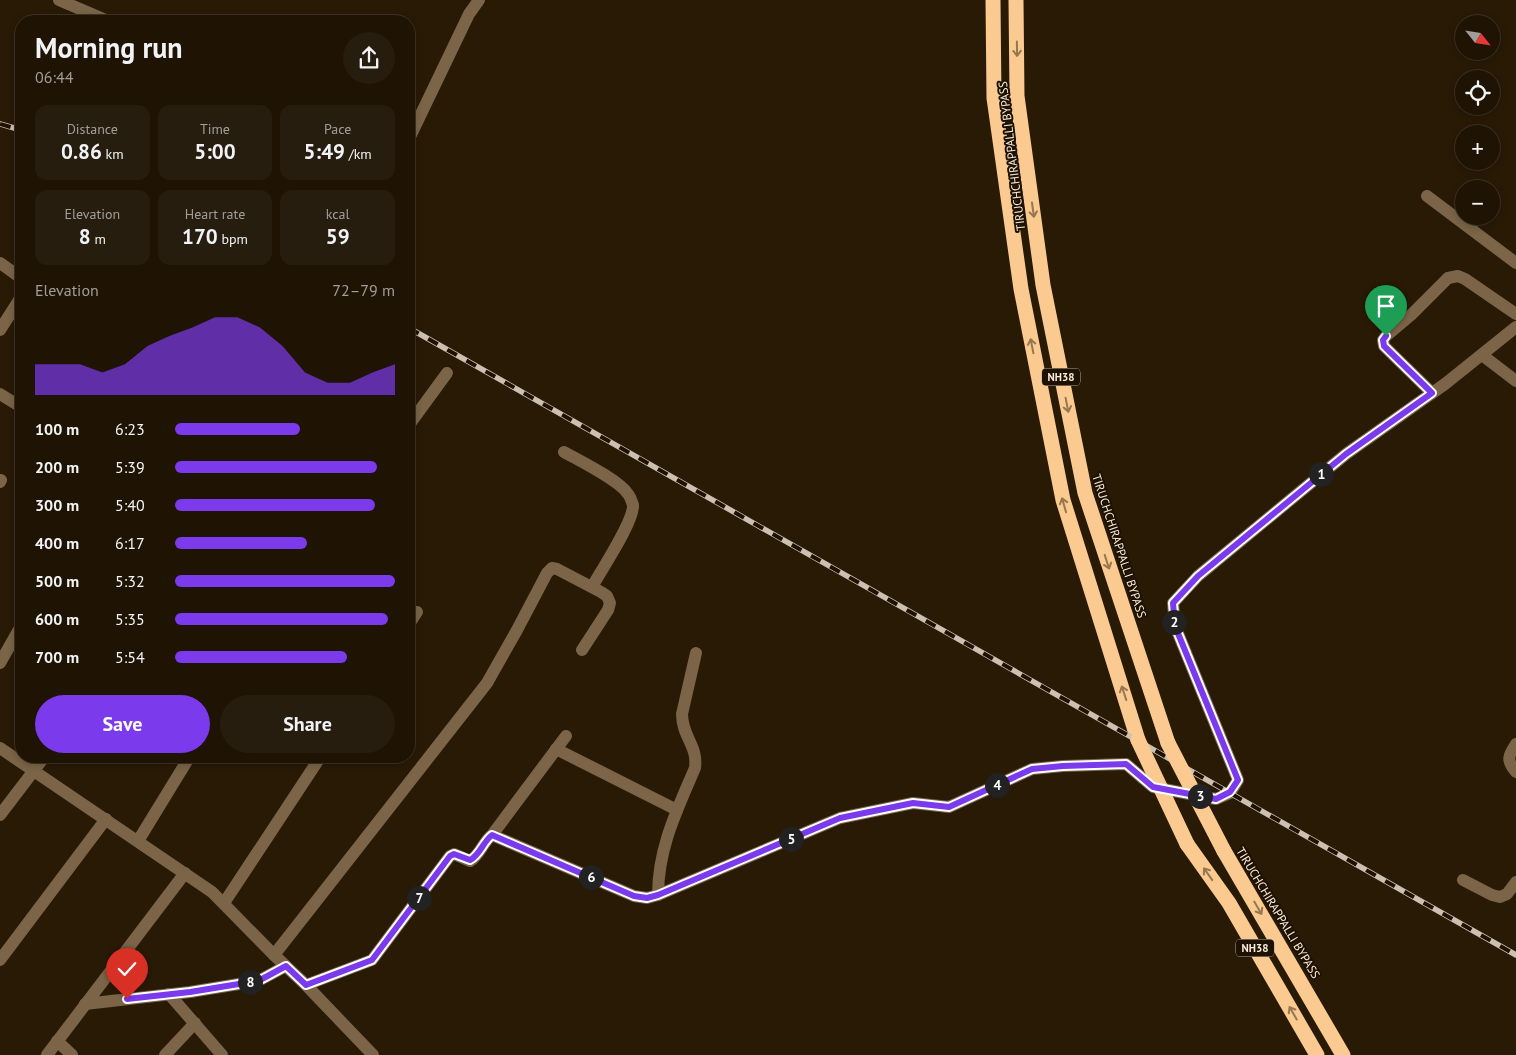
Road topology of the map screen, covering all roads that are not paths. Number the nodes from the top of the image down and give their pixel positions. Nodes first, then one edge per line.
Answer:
1 (59, 0) edge
2 (479, 0) edge
3 (993, 0) edge
4 (1016, 0) edge
5 (94, 15) edge
6 (415, 127) edge
7 (1427, 196) dead end
8 (0, 263) edge
9 (1516, 263) edge
10 (15, 274) edge
11 (15, 309) edge
12 (1516, 314) edge
13 (1516, 327) edge
14 (0, 330) edge
15 (1482, 356) junction
16 (447, 373) dead end
17 (1516, 381) edge
18 (1432, 393) junction
19 (0, 394) edge
20 (15, 403) edge
21 (415, 417) edge
22 (564, 452) dead end
23 (592, 587) junction
24 (417, 612) dead end
25 (415, 615) edge
26 (15, 637) edge
27 (582, 650) dead end
28 (696, 653) dead end
29 (0, 663) edge
30 (566, 736) dead end
31 (1516, 744) edge
32 (0, 748) edge
33 (556, 749) junction
34 (15, 758) edge
35 (22, 763) edge
36 (40, 763) edge
37 (186, 763) edge
38 (316, 763) edge
39 (34, 771) junction
40 (1516, 772) edge
41 (677, 810) junction
42 (0, 815) edge
43 (106, 819) junction
44 (492, 835) junction
45 (138, 841) junction
46 (184, 873) junction
47 (1463, 880) dead end
48 (1516, 882) edge
49 (658, 895) junction
50 (224, 903) junction
51 (274, 955) junction
52 (0, 960) edge
53 (286, 966) junction
54 (306, 985) junction
55 (169, 994) junction
56 (85, 1004) junction
57 (195, 1023) junction
58 (57, 1041) junction
59 (47, 1055) edge
60 (72, 1055) edge
61 (166, 1055) edge
62 (222, 1055) edge
63 (373, 1055) edge
64 (1317, 1055) edge
65 (1343, 1055) edge

1 - 5 street
2 - 6 street
64 -> 3 highway, TIRUCHCHIRAPPALLI BYPASS / NH38, bridge
4 -> 65 highway, TIRUCHCHIRAPPALLI BYPASS / NH38, bridge
7 - 9 street
8 - 10 street
11 - 14 street
12 - 18 street
13 - 15 street
15 - 17 street
15 - 18 street
16 - 21 street
18 - 49 street
19 - 20 street
22 - 23 street
23 - 27 street
23 - 51 street
24 - 25 street
26 - 29 street
28 - 41 street
30 - 33 street
31 - 40 street
32 - 34 street
33 - 41 street
33 - 44 street
35 - 39 street
36 - 39 street
37 - 45 street
38 - 50 street
39 - 42 street
39 - 43 street
41 - 49 street
43 - 45 street
43 - 52 street
44 - 49 street
44 - 54 street
45 - 46 street
46 - 50 street
46 - 56 street
47 - 48 street
50 - 51 street
51 - 53 street
53 - 54 street
53 - 55 street
54 - 63 street
55 - 56 street
55 - 57 street
56 - 58 street
57 - 61 street
57 - 62 street
58 - 59 street
58 - 60 street

